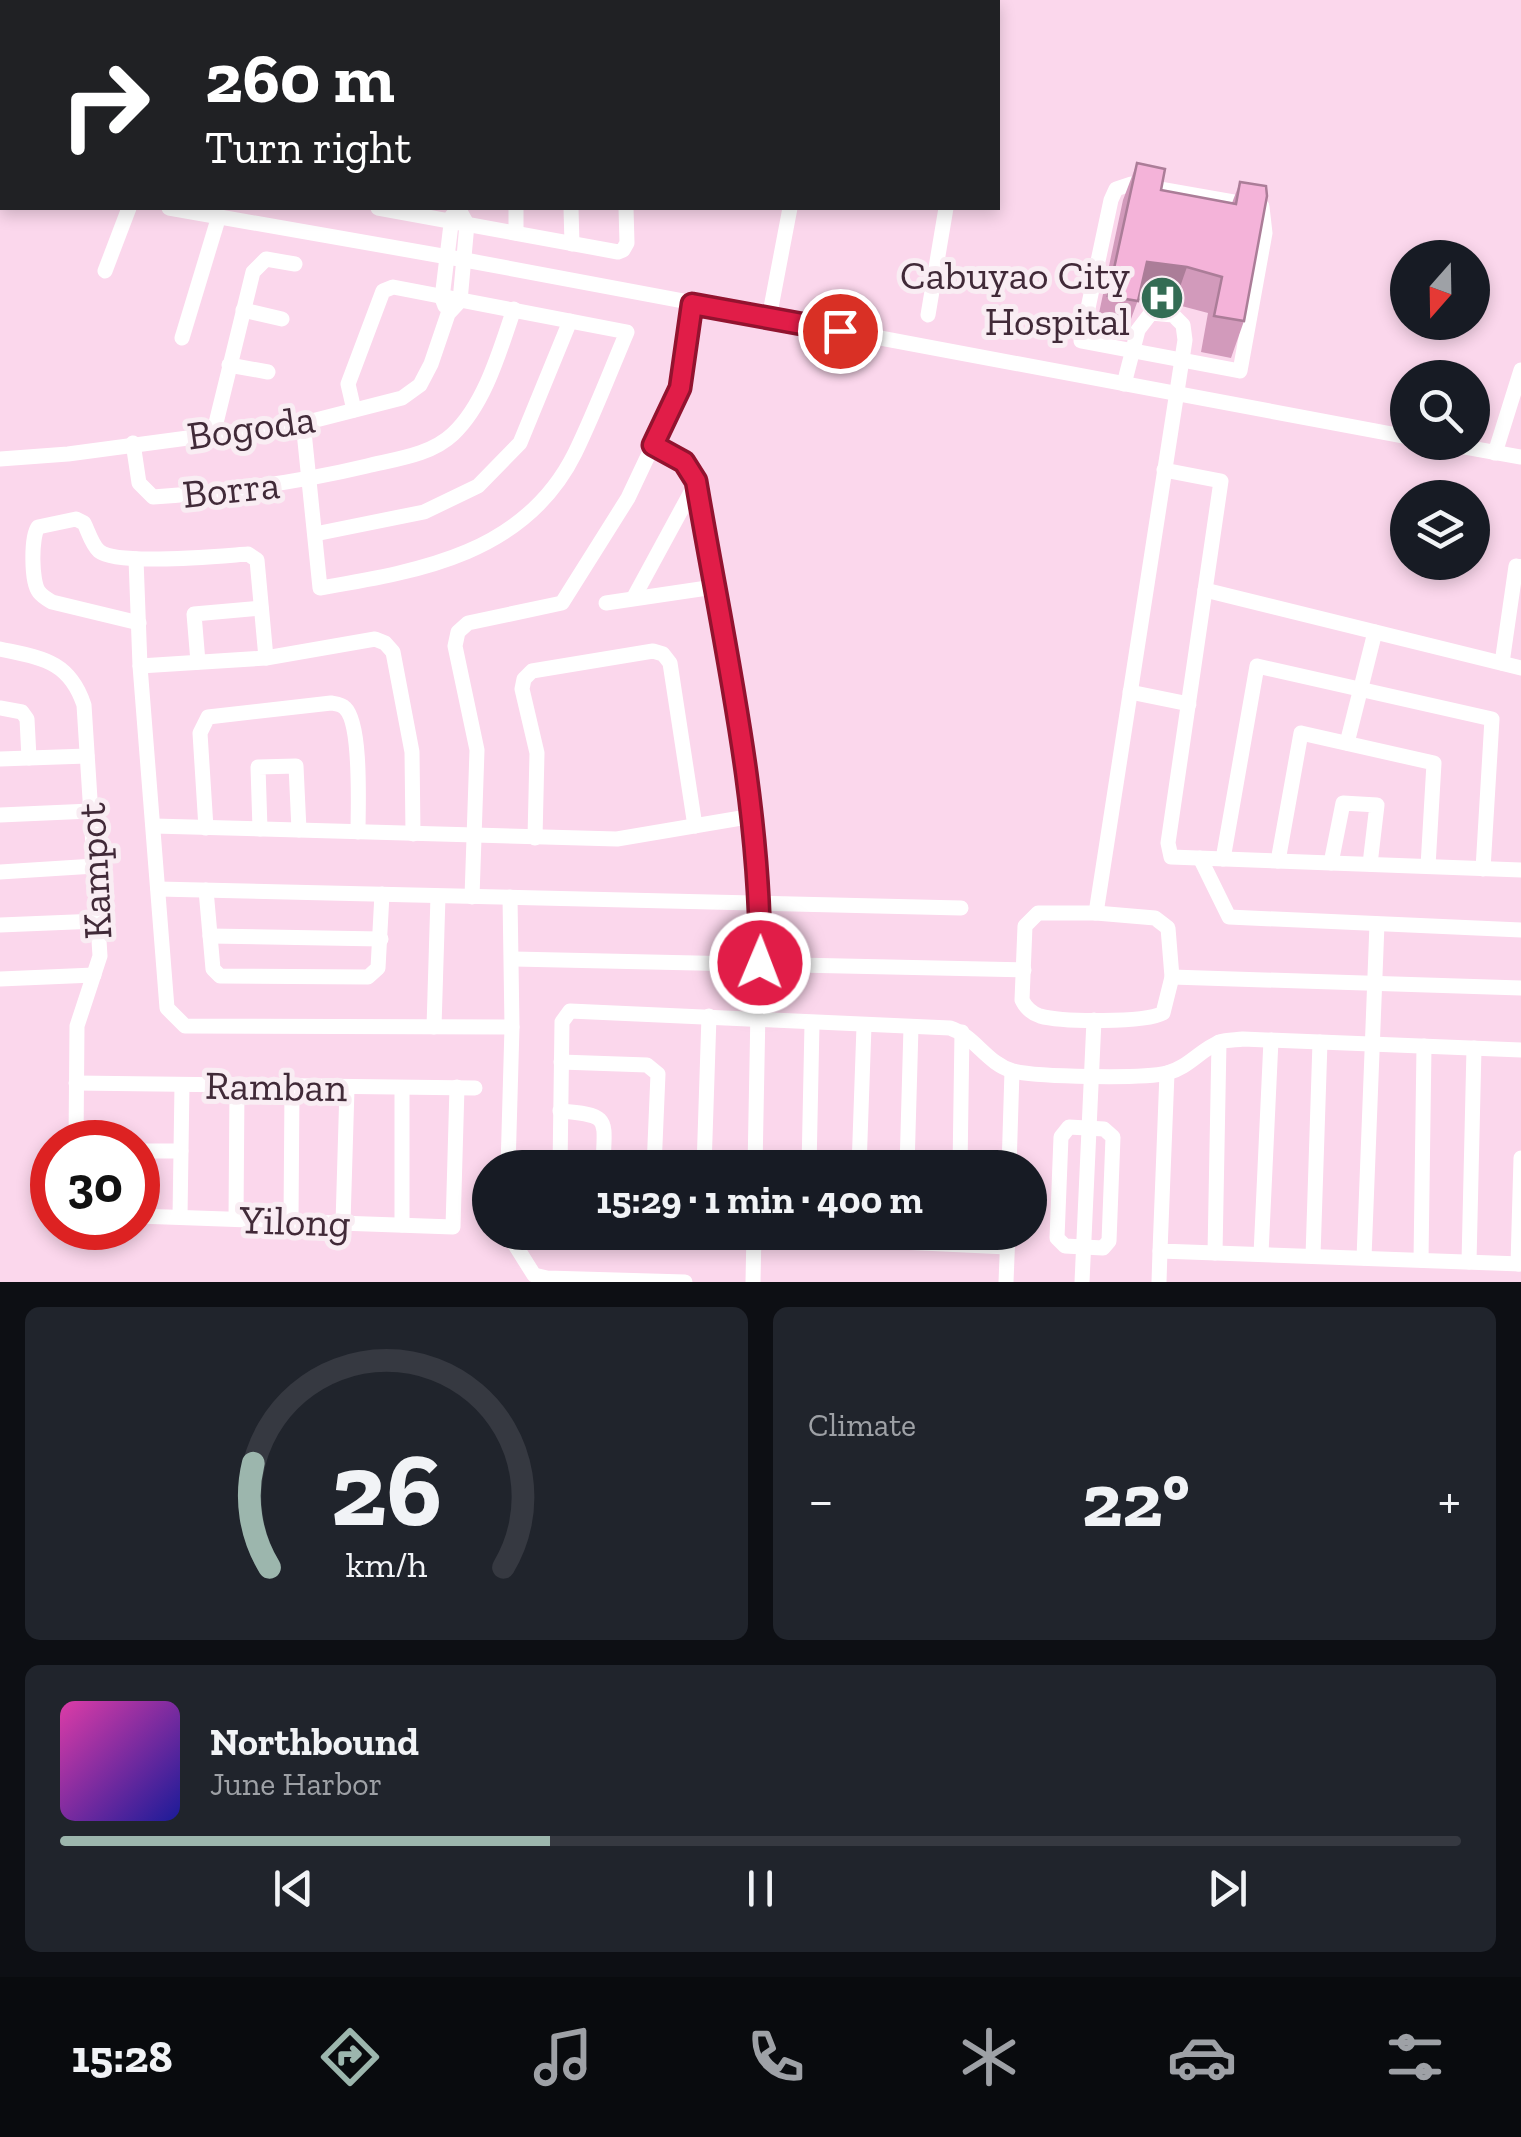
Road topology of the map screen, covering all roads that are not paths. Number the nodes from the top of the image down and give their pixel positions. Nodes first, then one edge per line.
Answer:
1 (127, 210) edge
2 (182, 210) edge
3 (422, 210) edge
4 (516, 210) edge
5 (572, 210) edge
6 (626, 210) edge
7 (790, 210) edge
8 (946, 210) edge
9 (454, 212) edge
10 (219, 216) junction
11 (467, 224) junction
12 (516, 233) junction
13 (572, 244) junction
14 (446, 256) junction
15 (464, 260) junction
16 (295, 264) dead end
17 (105, 270) dead end
18 (460, 300) junction
19 (692, 304) junction
20 (445, 306) junction
21 (514, 309) junction
22 (243, 310) junction
23 (928, 315) dead end
24 (769, 318) junction
25 (282, 319) dead end
26 (570, 321) junction
27 (182, 338) dead end
28 (1133, 351) junction
29 (1182, 360) junction
30 (229, 365) junction
31 (1521, 370) edge
32 (268, 372) dead end
33 (1124, 384) junction
34 (1176, 394) junction
35 (354, 410) junction
36 (303, 422) junction
37 (217, 434) junction
38 (1390, 434) edge
39 (133, 443) junction
40 (653, 445) junction
41 (1490, 452) edge
42 (1495, 453) junction
43 (0, 458) edge
44 (1521, 458) edge
45 (1164, 470) junction
46 (309, 480) junction
47 (696, 481) junction
48 (315, 534) junction
49 (136, 559) junction
50 (1521, 568) edge
51 (714, 586) junction
52 (1205, 590) junction
53 (634, 597) junction
54 (606, 603) dead end
55 (262, 608) junction
56 (140, 623) junction
57 (1375, 632) junction
58 (0, 648) edge
59 (266, 658) junction
60 (198, 662) junction
61 (1502, 663) junction
62 (140, 666) junction
63 (1521, 668) edge
64 (1361, 689) junction
65 (1130, 692) junction
66 (1188, 704) junction
67 (0, 708) edge
68 (1347, 743) junction
69 (87, 756) junction
70 (29, 758) junction
71 (0, 760) edge
72 (91, 811) junction
73 (0, 814) edge
74 (753, 816) junction
75 (154, 826) junction
76 (695, 826) junction
77 (206, 828) junction
78 (260, 829) junction
79 (299, 830) junction
80 (358, 832) junction
81 (413, 834) junction
82 (475, 836) junction
83 (535, 838) junction
84 (1200, 858) junction
85 (1223, 858) junction
86 (1278, 861) junction
87 (1331, 863) junction
88 (1370, 864) junction
89 (95, 866) junction
90 (1428, 866) junction
91 (1483, 868) junction
92 (1521, 870) edge
93 (0, 872) edge
94 (158, 888) junction
95 (206, 890) junction
96 (382, 894) junction
97 (438, 896) junction
98 (472, 896) junction
99 (510, 898) junction
100 (760, 904) junction
101 (961, 908) dead end
102 (1096, 913) junction
103 (98, 921) junction
104 (1377, 924) junction
105 (0, 925) edge
106 (1521, 930) edge
107 (210, 936) junction
108 (381, 939) junction
109 (514, 959) junction
110 (760, 963) junction
111 (1024, 970) junction
112 (94, 976) junction
113 (1172, 977) junction
114 (0, 979) edge
115 (1374, 983) junction
116 (1521, 988) edge
117 (709, 1016) junction
118 (758, 1018) junction
119 (1094, 1020) junction
120 (812, 1024) junction
121 (864, 1026) junction
122 (434, 1027) junction
123 (512, 1027) junction
124 (911, 1027) junction
125 (962, 1032) junction
126 (1271, 1040) junction
127 (1218, 1042) junction
128 (1320, 1042) junction
129 (1372, 1044) junction
130 (1424, 1046) junction
131 (1474, 1048) junction
132 (1521, 1050) edge
133 (561, 1062) junction
134 (1012, 1071) junction
135 (1167, 1074) junction
136 (1091, 1076) junction
137 (76, 1083) junction
138 (182, 1085) junction
139 (237, 1086) junction
140 (292, 1087) junction
141 (457, 1087) junction
142 (347, 1088) junction
143 (475, 1088) dead end
144 (402, 1089) junction
145 (560, 1111) junction
146 (76, 1120) edge
147 (1090, 1128) junction
148 (509, 1150) edge
149 (560, 1150) edge
150 (603, 1150) edge
151 (655, 1150) edge
152 (705, 1150) edge
153 (755, 1150) edge
154 (809, 1150) edge
155 (860, 1150) edge
156 (908, 1150) edge
157 (960, 1150) edge
158 (1010, 1150) edge
159 (160, 1151) edge
160 (181, 1151) junction
161 (1521, 1158) edge
162 (160, 1217) edge
163 (180, 1217) junction
164 (236, 1219) junction
165 (291, 1221) junction
166 (344, 1223) junction
167 (402, 1225) junction
168 (1084, 1248) junction
169 (518, 1250) edge
170 (754, 1250) edge
171 (1007, 1250) edge
172 (1160, 1250) junction
173 (1215, 1252) junction
174 (1261, 1254) junction
175 (1313, 1256) junction
176 (1364, 1258) junction
177 (1421, 1260) junction
178 (1469, 1262) junction
179 (1519, 1264) edge
180 (685, 1282) edge
181 (753, 1282) edge
182 (1006, 1282) edge
183 (1082, 1282) edge
184 (1159, 1282) edge

1 - 17 street
2 - 10 street
3 - 9 street
4 - 12 street
5 - 13 street
6 - 13 street
7 - 24 street
8 - 23 street
9 - 11 street
9 - 14 street, Bogoda
10 - 14 street
10 - 27 street
11 - 12 street
11 - 15 street
12 - 13 street
14 - 15 street
14 - 20 street, Bogoda
15 - 18 street
15 - 19 street
16 - 22 street
18 - 20 street, Bogoda
18 - 21 street
19 - 24 street
19 - 40 street
20 - 35 street, Bogoda
20 - 35 street
21 - 26 street
21 - 46 street, Borra
22 - 25 street
22 - 30 street
24 - 33 street
26 - 48 street
26 - 48 street
28 - 29 street
28 - 29 street
28 - 29 street
28 - 33 street
29 - 34 street
30 - 32 street
30 - 37 street
31 - 42 street
33 - 34 street
34 - 38 street
34 - 45 street
35 - 36 street, Bogoda
36 - 37 street, Bogoda
36 - 46 street
37 - 39 street, Bogoda
39 - 43 street, Bogoda
39 - 46 street, Borra
40 - 47 street
40 - 82 street
41 - 42 street
42 - 44 street
45 - 52 street
45 - 65 street
46 - 48 street
47 - 51 street
47 - 53 street
49 - 55 street
49 - 56 street
49 - 56 street
50 - 61 street
51 - 53 street
51 - 74 street
52 - 57 street
52 - 66 street
53 - 54 street
55 - 59 street
55 - 60 street
56 - 62 street
57 - 61 street
57 - 64 street
58 - 69 street, Kampot
59 - 60 street
59 - 81 street
60 - 62 street
61 - 63 street
62 - 75 street
64 - 68 street
64 - 85 street
64 - 91 street
65 - 66 street
65 - 102 street
66 - 84 street
67 - 70 street
68 - 86 street
68 - 90 street
69 - 70 street
69 - 72 street, Kampot
70 - 71 street
72 - 73 street
72 - 89 street, Kampot
74 - 76 street
74 - 100 street
75 - 77 street
75 - 94 street
76 - 83 street
76 - 83 street
77 - 78 street
77 - 80 street
78 - 79 street
78 - 79 street
79 - 80 street
80 - 81 street
81 - 82 street
82 - 83 street
82 - 98 street
84 - 85 street
84 - 104 street
85 - 86 street
86 - 87 street
87 - 88 street
87 - 88 street
88 - 90 street
89 - 93 street
89 - 103 street, Kampot
90 - 91 street
91 - 92 street
94 - 95 street
94 - 122 street
95 - 96 street
95 - 107 street
96 - 97 street
96 - 108 street
97 - 98 street
97 - 122 street
98 - 99 street
99 - 100 street
99 - 109 street
100 - 101 street
100 - 110 street
102 - 111 street
102 - 113 street
103 - 105 street
103 - 112 street, Kampot
104 - 106 street
104 - 115 street
107 - 108 street
107 - 108 street
109 - 110 street
109 - 123 street
110 - 111 street
110 - 118 street
111 - 119 street
112 - 114 street
112 - 137 street, Kampot
113 - 115 street
113 - 119 street
115 - 116 street
115 - 129 street
117 - 118 street
117 - 133 street
117 - 152 street
118 - 120 street
118 - 153 street
119 - 136 street
120 - 121 street
120 - 154 street
121 - 124 street
121 - 155 street
122 - 123 street
123 - 148 street
124 - 125 street
124 - 156 street
125 - 134 street
125 - 157 street
126 - 127 street
126 - 128 street
126 - 174 street
127 - 135 street
127 - 173 street
128 - 129 street
128 - 175 street
129 - 130 street
129 - 176 street
130 - 131 street
130 - 177 street
131 - 132 street
131 - 178 street
133 - 145 street
133 - 151 street
134 - 136 street
134 - 158 street
135 - 136 street
135 - 172 street
136 - 147 street
137 - 138 street, Ramban
137 - 146 street, Kampot
138 - 139 street, Ramban
138 - 160 street
139 - 140 street, Ramban
139 - 164 street
140 - 142 street, Ramban
140 - 165 street
141 - 143 street, Ramban
141 - 144 street, Ramban
141 - 167 street, Yilong
142 - 144 street, Ramban
142 - 166 street
144 - 167 street
145 - 149 street
145 - 150 street
147 - 168 street
147 - 168 street
147 - 168 street
159 - 160 street
160 - 163 street
161 - 179 street
162 - 163 street, Yilong
163 - 164 street, Yilong
164 - 165 street, Yilong
165 - 166 street, Yilong
166 - 167 street, Yilong
168 - 183 street
169 - 180 street
170 - 181 street
171 - 182 street
172 - 173 street
172 - 184 street
173 - 174 street
174 - 175 street
175 - 176 street
176 - 177 street
177 - 178 street
178 - 179 street

